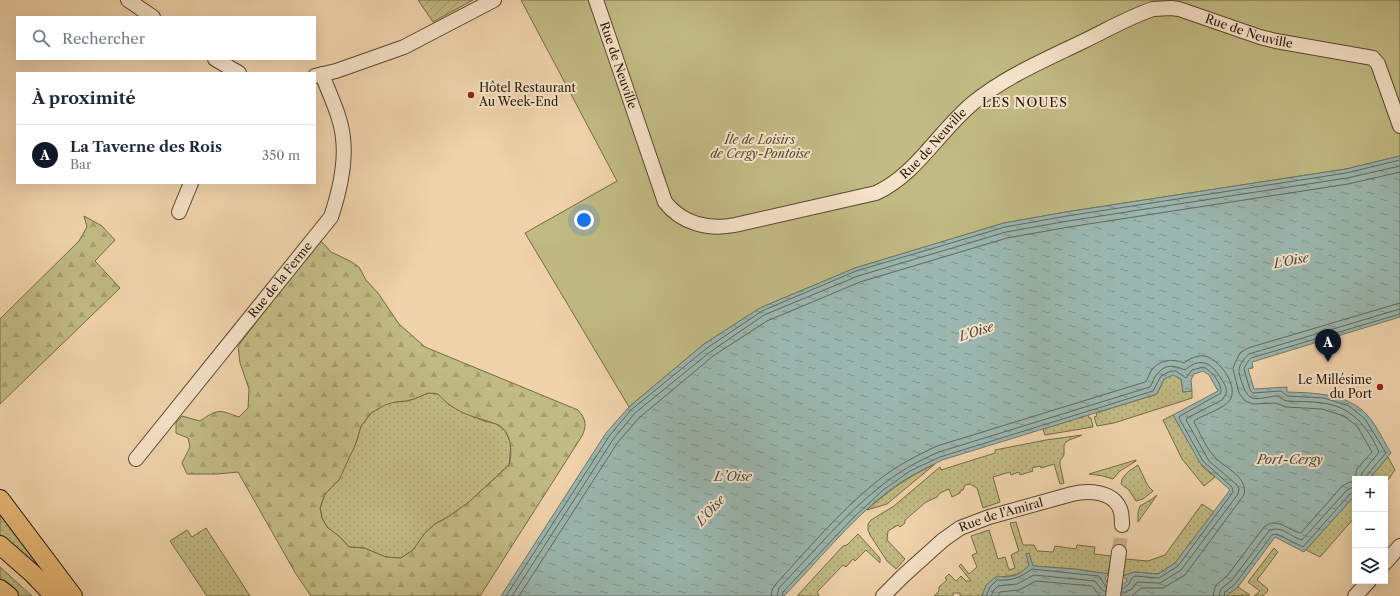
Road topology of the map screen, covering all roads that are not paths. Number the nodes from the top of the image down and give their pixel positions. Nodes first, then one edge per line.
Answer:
1 (128, 0) edge
2 (494, 0) edge
3 (596, 0) edge
4 (152, 16) edge
5 (217, 60) edge
6 (237, 72) edge
7 (318, 75) edge
8 (1400, 126) edge
9 (192, 184) edge
10 (179, 212) dead end
11 (136, 458) dead end
12 (0, 499) edge
13 (1122, 525) tunnel mouth
14 (0, 545) edge
15 (1400, 546) edge
16 (1119, 555) tunnel mouth
17 (0, 559) edge
18 (1388, 560) edge
19 (1366, 584) edge
20 (0, 589) edge
21 (9, 596) edge
22 (37, 596) edge
23 (54, 596) edge
24 (73, 596) edge
25 (883, 596) edge
26 (1113, 596) edge
27 (1355, 596) edge

1 - 4 street
2 - 7 street
3 - 8 street, Rue de Neuville
5 - 6 street
7 - 11 street, Rue de la Ferme
9 - 10 street
12 - 24 main road
13 - 25 street, Rue de l'Amiral
14 - 23 main road
15 - 18 street
16 - 26 street
17 - 22 main road
19 - 27 street
20 - 21 main road

